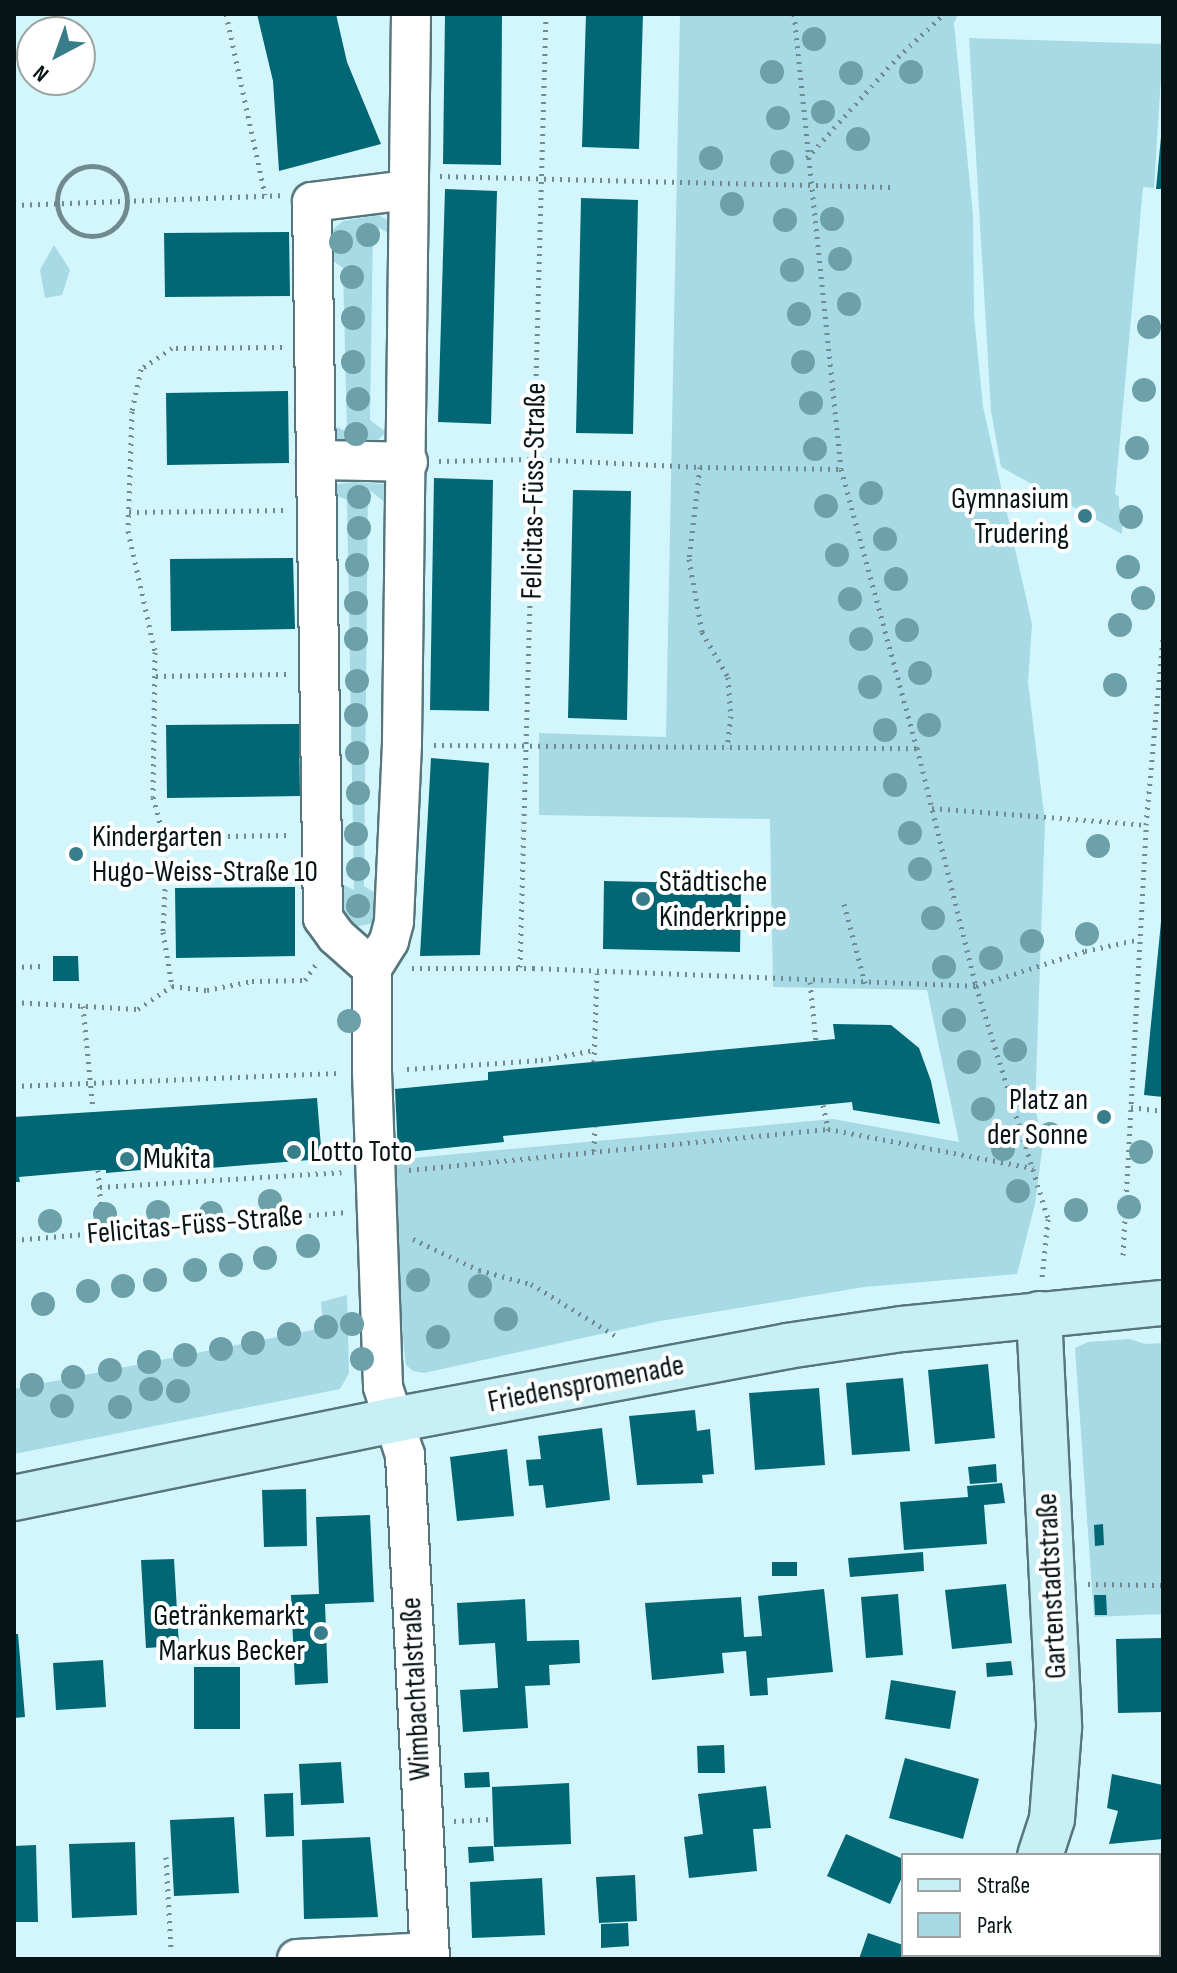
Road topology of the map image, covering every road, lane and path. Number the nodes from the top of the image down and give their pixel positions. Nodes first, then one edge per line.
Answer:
1 (226, 14) edge
2 (411, 14) edge
3 (546, 14) edge
4 (794, 14) edge
5 (944, 14) edge
6 (807, 158) junction
7 (542, 179) junction
8 (408, 183) junction
9 (811, 187) junction
10 (891, 187) dead end
11 (265, 195) junction
12 (277, 195) dead end
13 (127, 203) junction
14 (14, 205) edge
15 (57, 206) junction
16 (314, 349) junction
17 (534, 459) junction
18 (316, 460) junction
19 (408, 462) junction
20 (700, 467) junction
21 (841, 469) junction
22 (317, 510) junction
23 (129, 512) junction
24 (1163, 637) edge
25 (319, 674) junction
26 (156, 676) junction
27 (402, 744) junction
28 (527, 746) junction
29 (727, 748) junction
30 (917, 748) junction
31 (932, 808) junction
32 (1146, 825) junction
33 (322, 834) junction
34 (164, 837) junction
35 (844, 904) dead end
36 (336, 936) junction
37 (1140, 939) junction
38 (42, 966) dead end
39 (14, 967) edge
40 (520, 967) junction
41 (372, 968) junction
42 (597, 973) junction
43 (810, 981) junction
44 (865, 983) junction
45 (172, 986) junction
46 (976, 986) junction
47 (14, 1002) edge
48 (83, 1006) junction
49 (816, 1041) dead end
50 (594, 1050) junction
51 (594, 1062) dead end
52 (372, 1071) junction
53 (91, 1083) junction
54 (14, 1086) edge
55 (823, 1105) dead end
56 (1131, 1107) junction
57 (93, 1110) dead end
58 (1163, 1111) edge
59 (595, 1127) dead end
60 (828, 1129) junction
61 (594, 1151) junction
62 (1034, 1168) junction
63 (98, 1170) dead end
64 (100, 1187) junction
65 (368, 1192) junction
66 (103, 1234) junction
67 (14, 1240) edge
68 (1123, 1255) dead end
69 (1040, 1298) junction
70 (1163, 1303) edge
71 (619, 1338) dead end
72 (393, 1420) junction
73 (14, 1498) edge
74 (1050, 1584) junction
75 (1163, 1585) edge
76 (493, 1819) dead end
77 (444, 1822) dead end
78 (1041, 1853) edge
79 (166, 1857) dead end
80 (171, 1949) dead end
81 (430, 1956) edge
82 (297, 1959) edge

1 - 11 path
2 - 8 street
3 - 7 path, Felicitas-Füss-Straße
4 - 6 path
5 - 6 path
6 - 9 path
7 - 8 path
7 - 9 path
7 - 17 path, Felicitas-Füss-Straße
8 - 16 street
8 - 19 street
9 - 10 path
9 - 21 path
11 - 12 path
11 - 13 path
13 - 15 path
13 - 15 path
13 - 15 path
14 - 15 path
16 - 18 street
16 - 23 path
17 - 19 path
17 - 20 path
17 - 28 path, Felicitas-Füss-Straße
18 - 19 street
18 - 22 street
19 - 27 street
20 - 21 path
20 - 29 path
21 - 30 path
22 - 23 path
22 - 25 street
23 - 26 path
24 - 32 path
25 - 26 path
25 - 33 street
26 - 34 path
27 - 28 path
27 - 41 street
28 - 29 path
28 - 40 path, Felicitas-Füss-Straße
29 - 30 path
30 - 31 path
31 - 32 path
31 - 46 path
32 - 37 path
33 - 34 path
33 - 36 street
34 - 45 path
35 - 44 path
36 - 41 street
36 - 45 path
37 - 46 path
37 - 56 path
38 - 39 path
40 - 41 path
40 - 42 path
41 - 52 street
42 - 43 path
42 - 50 path
43 - 44 path
43 - 49 path
44 - 46 path
45 - 48 path
46 - 62 path
47 - 48 path
48 - 53 path
50 - 51 path
50 - 52 path
52 - 53 path
52 - 65 street
53 - 54 path
53 - 57 path
55 - 60 path
56 - 58 path
56 - 68 path
59 - 61 path
60 - 61 path
60 - 62 path
61 - 65 path
62 - 69 path
63 - 64 path
64 - 65 path
64 - 66 path
65 - 66 path, Felicitas-Füss-Straße
65 - 71 path
65 - 72 street
66 - 67 path, Felicitas-Füss-Straße
69 - 70 street, Friedenspromenade
69 - 72 street, Friedenspromenade
69 - 74 street, Gartenstadtstraße
72 - 73 street, Friedenspromenade
72 - 81 street, Wimbachtalstraße
74 - 75 path
74 - 78 street, Gartenstadtstraße
76 - 77 path
79 - 80 path
81 - 82 street

